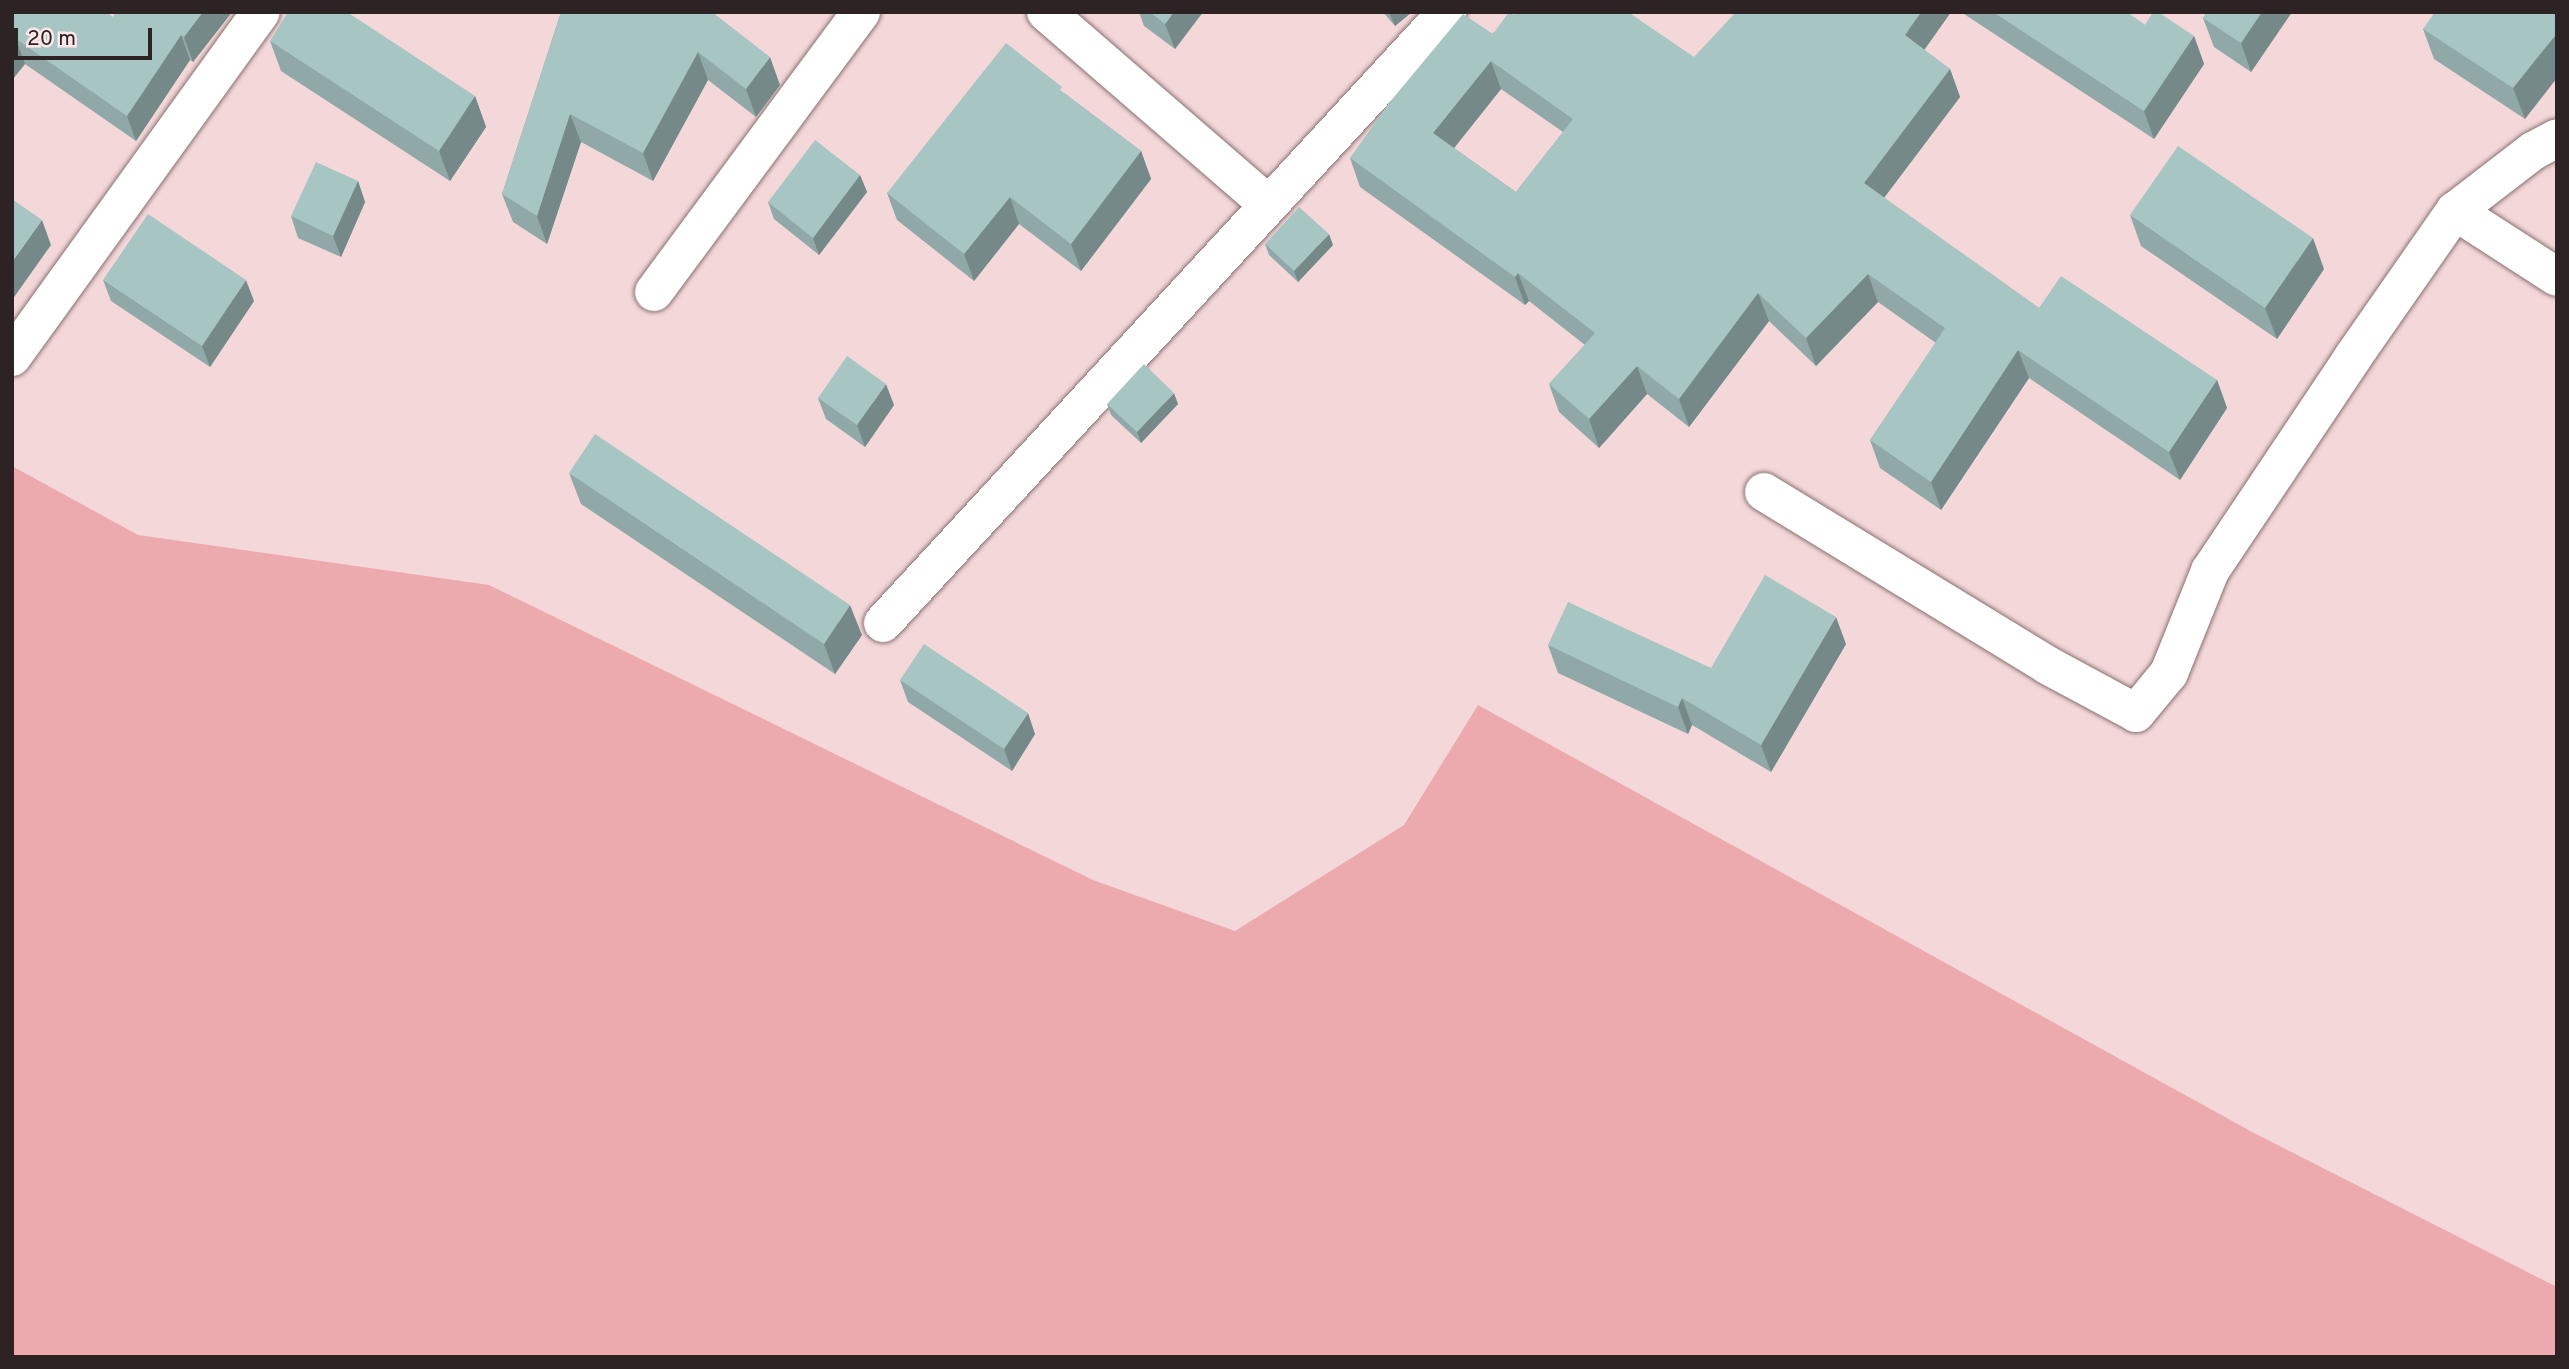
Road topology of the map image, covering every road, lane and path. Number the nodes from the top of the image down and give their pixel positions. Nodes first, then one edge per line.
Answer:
1 (261, 12) edge
2 (861, 12) edge
3 (1046, 12) edge
4 (1447, 12) edge
5 (2557, 138) edge
6 (1268, 204) junction
7 (2455, 211) junction
8 (2557, 277) edge
9 (654, 292) dead end
10 (12, 357) edge
11 (1764, 492) dead end
12 (883, 623) dead end

1 - 10 street
2 - 9 street
3 - 6 street
4 - 6 street
5 - 7 street
6 - 12 street
7 - 8 street
7 - 11 street

